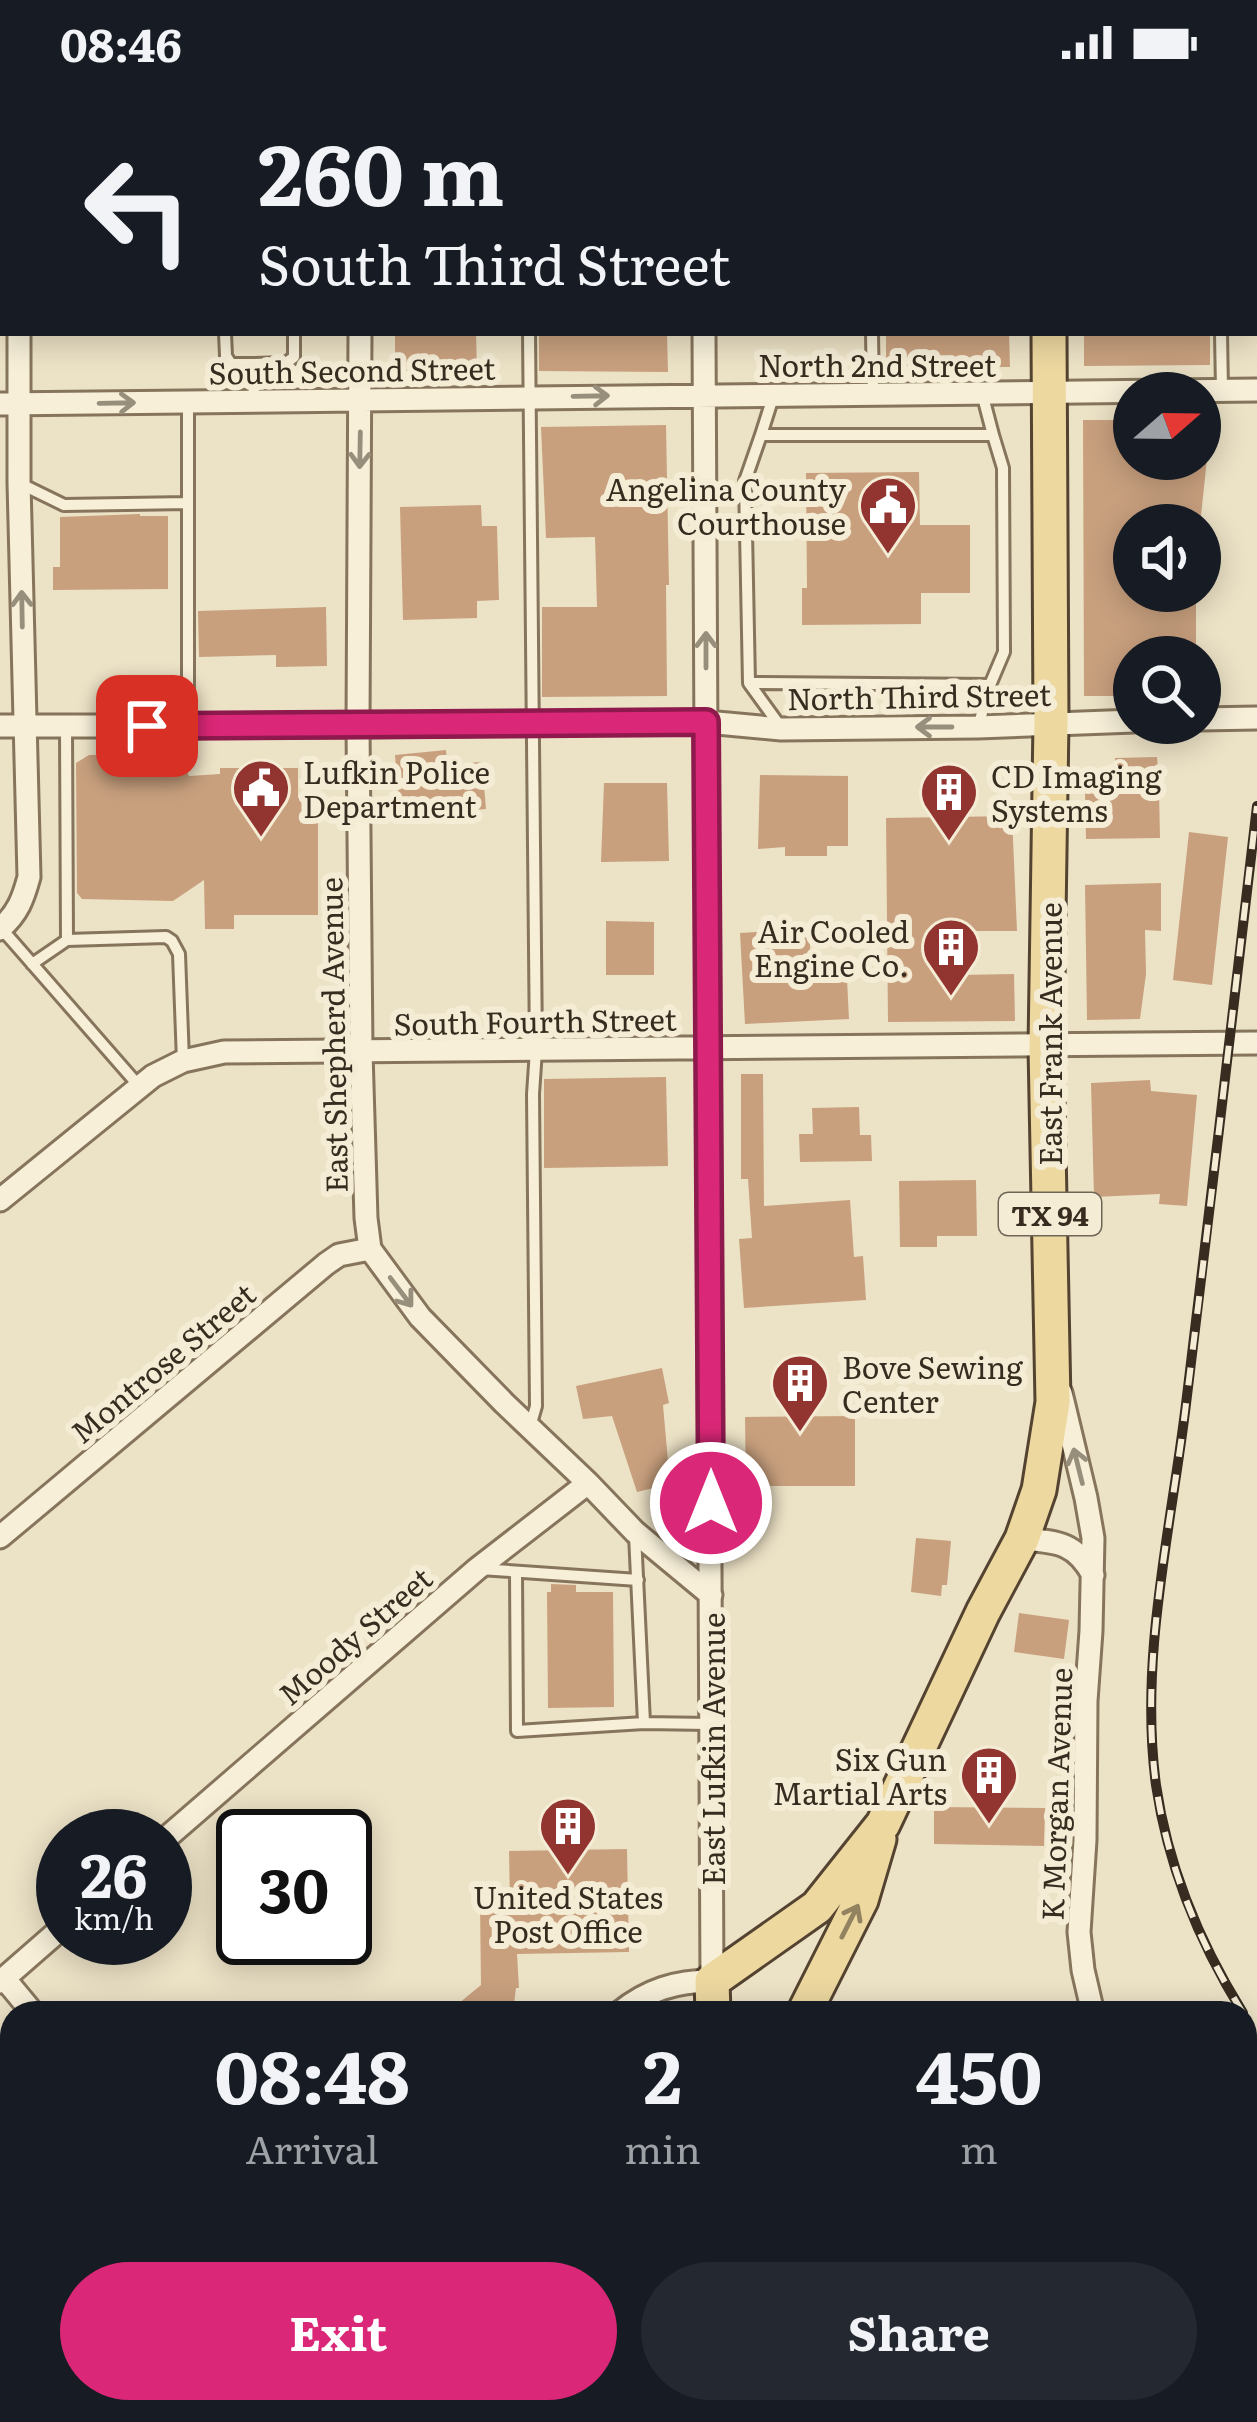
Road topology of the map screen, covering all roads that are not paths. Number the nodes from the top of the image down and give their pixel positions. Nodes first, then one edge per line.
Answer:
1 (19, 336) edge
2 (225, 336) edge
3 (294, 336) edge
4 (360, 336) edge
5 (529, 336) edge
6 (704, 336) edge
7 (872, 336) edge
8 (1049, 336) edge
9 (1221, 336) edge
10 (253, 364) junction
11 (1222, 390) junction
12 (1257, 390) edge
13 (1050, 392) junction
14 (982, 393) junction
15 (775, 394) junction
16 (873, 394) junction
17 (705, 395) junction
18 (530, 397) junction
19 (361, 400) junction
20 (188, 401) junction
21 (254, 401) junction
22 (10, 404) edge
23 (761, 435) junction
24 (993, 435) junction
25 (20, 483) junction
26 (188, 503) junction
27 (749, 683) junction
28 (990, 685) junction
29 (1257, 718) edge
30 (1221, 719) edge
31 (1113, 721) edge
32 (706, 722) junction
33 (1051, 722) junction
34 (535, 724) junction
35 (66, 725) junction
36 (0, 726) edge
37 (25, 726) junction
38 (188, 726) junction
39 (358, 726) junction
40 (978, 727) junction
41 (782, 729) junction
42 (1, 929) edge
43 (67, 940) junction
44 (32, 964) junction
45 (1257, 1043) edge
46 (709, 1047) junction
47 (1046, 1047) junction
48 (536, 1049) junction
49 (361, 1052) junction
50 (183, 1061) junction
51 (140, 1087) junction
52 (0, 1200) edge
53 (370, 1249) junction
54 (1053, 1357) junction
55 (530, 1427) junction
56 (588, 1483) junction
57 (635, 1532) junction
58 (0, 1537) edge
59 (1022, 1538) junction
60 (477, 1569) junction
61 (515, 1571) junction
62 (1094, 1576) junction
63 (638, 1580) junction
64 (711, 1594) junction
65 (644, 1723) junction
66 (710, 1724) junction
67 (192, 1816) edge
68 (883, 1824) junction
69 (36, 1950) edge
70 (2, 1980) edge
71 (638, 2001) edge
72 (695, 2001) edge
73 (696, 2001) edge
74 (700, 2001) edge
75 (810, 2001) edge
76 (1090, 2001) edge

1 - 22 street
2 - 10 lane
3 - 10 lane
4 - 19 street, East Shepherd Avenue
5 - 18 lane
6 - 17 street, East Lufkin Avenue
7 - 16 lane
8 - 13 main road, East Frank Avenue / TX 94
9 - 11 lane
10 - 21 lane
11 - 12 street, North 2nd Street
11 - 13 street, North 2nd Street
13 - 14 street, North 2nd Street
13 - 33 main road, East Frank Avenue / TX 94
14 - 16 street, North 2nd Street
14 - 24 lane
15 - 16 street, North 2nd Street
15 - 17 street, North 2nd Street
15 - 23 lane
18 -> 17 street, South Second Street
32 -> 17 street, East Lufkin Avenue
18 - 19 street, South Second Street
18 - 34 lane
19 - 21 street, South Second Street
19 -> 39 street, East Shepherd Avenue
20 - 21 street, South Second Street
22 -> 20 street, South Second Street
20 - 26 lane
22 - 25 street
23 - 24 lane
23 - 27 lane
24 - 28 lane
25 - 26 lane
37 -> 25 street
26 - 38 lane
27 - 28 lane
27 - 41 lane
28 - 40 lane
29 - 30 street
31 - 33 street, North Third Street
32 - 34 street, North Third Street
32 - 41 street, North Third Street
32 - 46 street, East Lufkin Avenue
33 - 40 street, North Third Street
33 - 47 main road, East Frank Avenue / TX 94
34 - 39 street, North Third Street
34 - 48 lane
35 - 37 street, North Third Street
35 - 38 street, North Third Street
35 - 43 lane
36 - 37 street, North Third Street
37 - 42 street
38 - 39 street, North Third Street
39 - 49 street, East Shepherd Avenue
40 -> 41 street, North Third Street
42 - 44 lane
43 - 44 lane
43 - 50 lane
44 - 51 lane
45 - 47 street, South Fourth Street
46 - 47 street, South Fourth Street
46 - 48 street, South Fourth Street
46 - 64 street, East Lufkin Avenue
47 - 54 main road, East Frank Avenue / TX 94
48 - 49 street, South Fourth Street
48 - 55 lane
49 - 50 street, South Fourth Street
49 - 53 street, East Shepherd Avenue
50 - 51 street
51 - 52 street
53 -> 55 street
53 - 58 street, Montrose Street
54 - 59 main road, East Frank Avenue / TX 94
62 -> 54 street, K Morgan Avenue
55 - 56 street
56 - 57 street
56 - 60 street, Moody Street
57 - 63 lane
57 - 64 street
59 - 62 street
59 - 68 main road, East Frank Avenue / TX 94
60 - 61 lane
60 - 67 street, Moody Street
61 - 63 lane
61 - 65 lane
62 - 76 street, K Morgan Avenue
63 - 65 lane
64 - 66 street, East Lufkin Avenue
65 - 66 lane
66 - 73 street, East Lufkin Avenue
68 - 74 main road, East Frank Avenue / TX 94
75 -> 68 main road, TX 94
69 - 70 street
71 - 72 street

